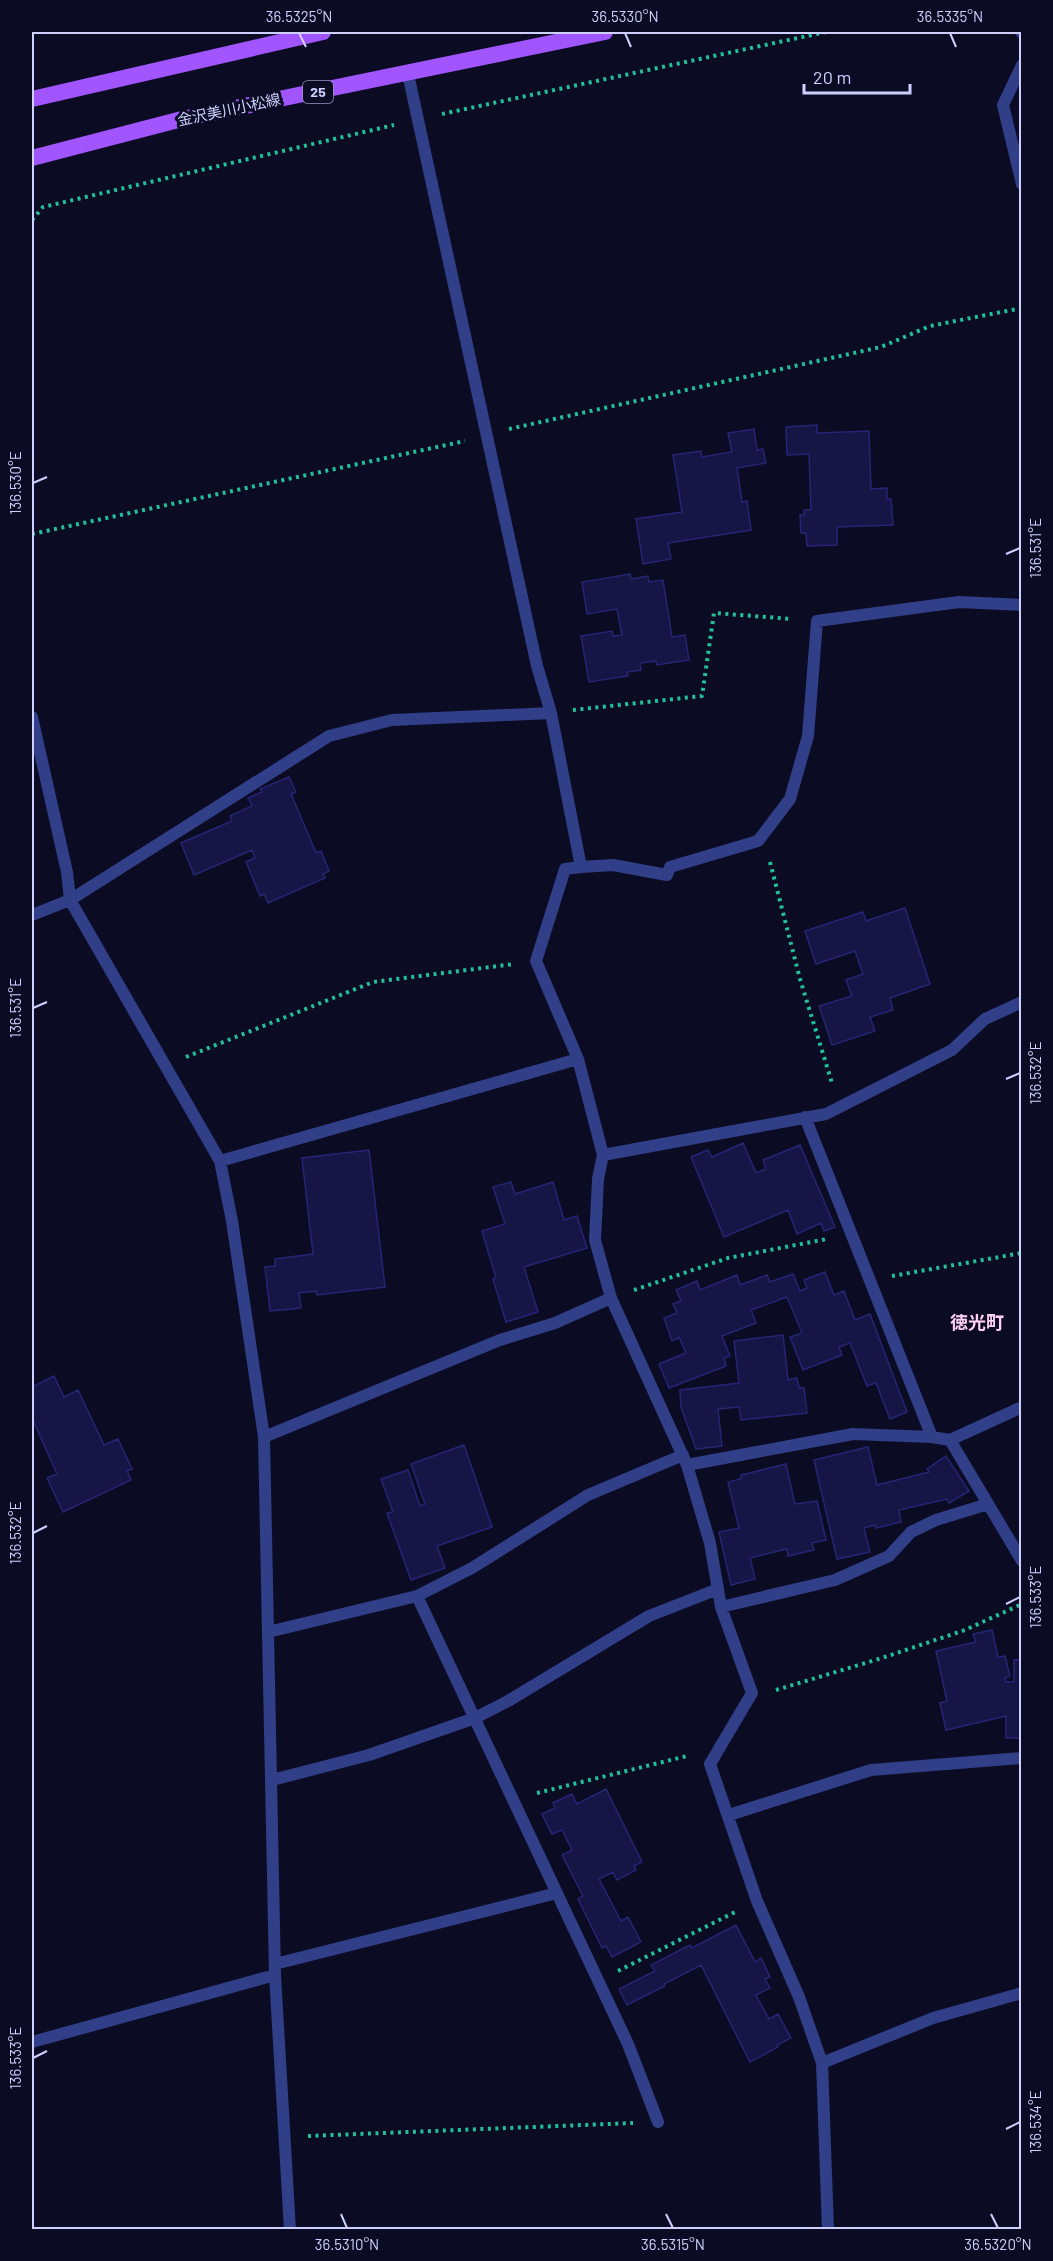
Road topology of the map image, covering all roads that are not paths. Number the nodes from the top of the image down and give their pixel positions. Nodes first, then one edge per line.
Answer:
1 (323, 32) edge
2 (605, 32) edge
3 (1022, 64) edge
4 (408, 74) junction
5 (32, 99) edge
6 (32, 158) edge
7 (1022, 184) edge
8 (1022, 605) edge
9 (551, 713) junction
10 (32, 717) edge
11 (582, 867) junction
12 (70, 900) junction
13 (32, 915) edge
14 (1022, 1002) edge
15 (578, 1059) junction
16 (805, 1117) junction
17 (603, 1155) junction
18 (220, 1161) junction
19 (611, 1298) junction
20 (1022, 1407) edge
21 (264, 1437) junction
22 (932, 1437) junction
23 (950, 1440) junction
24 (685, 1460) junction
25 (988, 1504) junction
26 (1022, 1561) edge
27 (718, 1589) junction
28 (417, 1596) junction
29 (721, 1607) junction
30 (268, 1632) junction
31 (475, 1718) junction
32 (1022, 1758) edge
33 (272, 1779) junction
34 (729, 1815) junction
35 (557, 1893) junction
36 (275, 1969) junction
37 (1022, 1993) edge
38 (32, 2042) edge
39 (822, 2062) junction
40 (658, 2122) road end
41 (290, 2229) edge
42 (828, 2229) edge

1 - 5 main road
2 - 4 main road, 金沢美川小松線 / 25
3 - 7 street
4 - 6 main road, 金沢美川小松線 / 25
4 - 9 street
8 - 11 street
9 - 11 street
9 - 12 street
10 - 12 street
11 - 15 street
12 - 13 street
12 - 18 street
14 - 16 street
15 - 17 street
15 - 18 street
16 - 17 street
16 - 22 street
17 - 19 street
18 - 21 street
19 - 21 street
19 - 24 street
20 - 23 street
21 - 30 street
22 - 23 street
22 - 24 street
23 - 25 street
24 - 27 street
24 - 28 street
25 - 26 street
25 - 29 street
27 - 29 street
27 - 31 street
28 - 30 street
28 - 31 street
29 - 34 street
30 - 33 street
31 - 33 street
31 - 35 street
32 - 34 street
33 - 36 street
34 - 39 street
35 - 36 street
35 - 40 street
36 - 38 street
36 - 41 street
37 - 39 street
39 - 42 street

